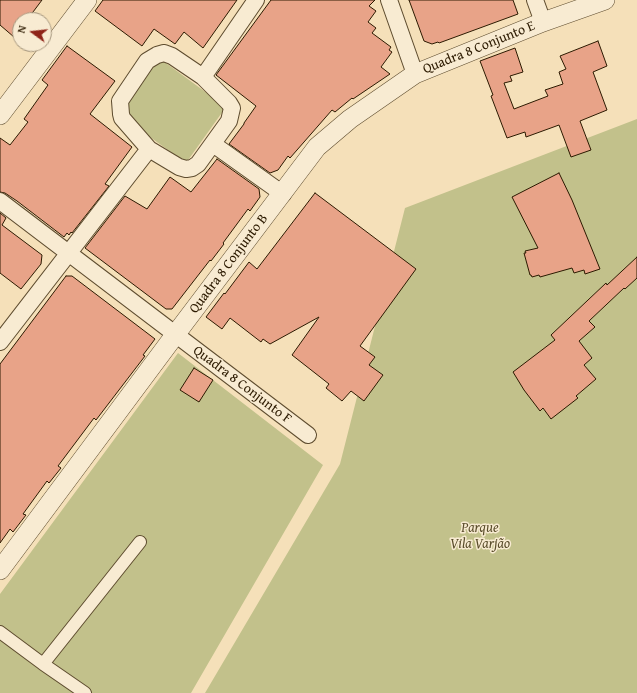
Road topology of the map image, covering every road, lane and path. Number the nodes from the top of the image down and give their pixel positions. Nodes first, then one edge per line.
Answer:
1 (87, 0) edge
2 (256, 0) edge
3 (388, 0) edge
4 (535, 0) edge
5 (604, 0) edge
6 (543, 22) junction
7 (415, 74) junction
8 (203, 77) junction
9 (0, 115) edge
10 (213, 144) junction
11 (149, 149) junction
12 (283, 194) junction
13 (0, 201) edge
14 (68, 252) junction
15 (175, 335) junction
16 (0, 342) edge
17 (308, 435) dead end
18 (140, 542) dead end
19 (0, 570) edge
20 (0, 632) edge
21 (43, 664) junction
22 (85, 693) edge

1 - 9 street
2 - 8 street
3 - 7 street
4 - 6 street
5 - 6 street, Quadra 8 Conjunto E
6 - 7 street, Quadra 8 Conjunto E
7 - 12 street, Quadra 8 Conjunto E
8 - 10 street
8 - 11 street
10 - 11 street
10 - 12 street
11 - 14 street
12 - 15 street, Quadra 8 Conjunto B
13 - 14 street, Quadra 8 Conjunto F
14 - 15 street, Quadra 8 Conjunto F
14 - 16 street
15 - 17 street, Quadra 8 Conjunto F
15 - 19 street, Quadra 8 Conjunto B
18 - 21 street
20 - 21 street
21 - 22 street

